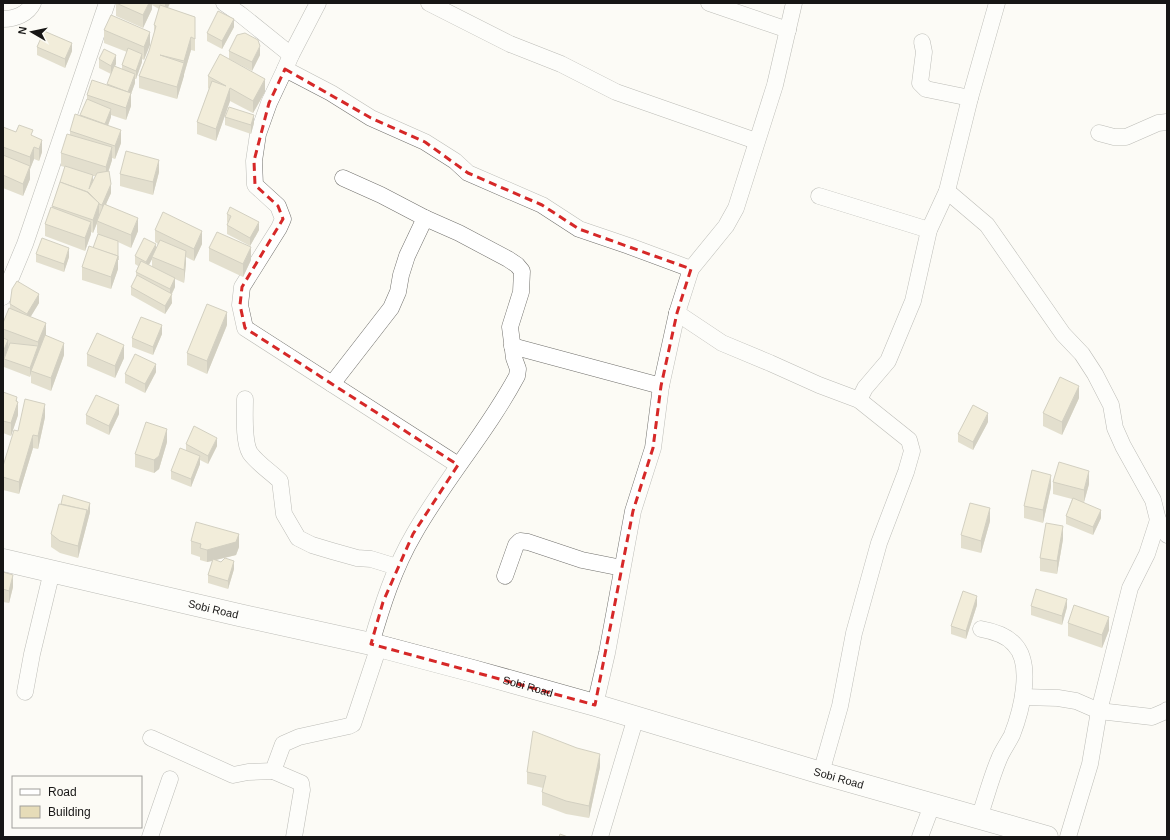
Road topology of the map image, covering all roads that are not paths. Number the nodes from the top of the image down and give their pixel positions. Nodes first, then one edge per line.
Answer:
1 (33, 3) edge
2 (107, 3) edge
3 (224, 3) edge
4 (318, 3) edge
5 (429, 3) edge
6 (709, 3) edge
7 (794, 3) edge
8 (997, 3) edge
9 (3, 19) edge
10 (788, 30) junction
11 (922, 42) dead end
12 (288, 62) junction
13 (970, 98) junction
14 (1167, 122) edge
15 (1099, 133) dead end
16 (756, 141) junction
17 (343, 178) dead end
18 (947, 191) junction
19 (819, 196) dead end
20 (425, 218) junction
21 (929, 230) junction
22 (691, 269) junction
23 (3, 297) edge
24 (677, 313) junction
25 (512, 346) junction
26 (332, 384) junction
27 (661, 386) junction
28 (245, 400) dead end
29 (859, 400) junction
30 (458, 465) junction
31 (1158, 520) junction
32 (1167, 535) edge
33 (3, 560) edge
34 (397, 567) junction
35 (622, 568) junction
36 (44, 569) junction
37 (505, 576) dead end
38 (981, 628) dead end
39 (375, 645) junction
40 (25, 692) dead end
41 (1023, 697) junction
42 (595, 704) junction
43 (1167, 710) edge
44 (1100, 711) junction
45 (636, 717) junction
46 (150, 738) dead end
47 (273, 771) junction
48 (821, 772) junction
49 (170, 779) dead end
50 (932, 805) junction
51 (979, 818) junction
52 (150, 837) edge
53 (294, 837) edge
54 (600, 837) edge
55 (920, 837) edge
56 (1047, 837) edge
57 (1068, 837) edge

1 - 9 street
2 - 23 street
3 - 12 street
4 - 12 street
5 - 16 street
6 - 10 street
7 - 10 street
8 - 13 street
10 - 16 street
11 - 13 street
12 - 22 street
12 - 26 street
13 - 18 street
14 - 15 street
16 - 22 street
17 - 20 street
18 - 21 street
18 - 31 street
19 - 21 street
20 - 25 street
20 - 26 street
21 - 29 street
22 - 24 street
24 - 27 street
24 - 29 street
25 - 27 street
25 - 30 street
26 - 30 street
27 - 35 street
28 - 34 street
29 - 48 street
30 - 34 street
31 - 32 street
31 - 44 street
33 - 36 highway, Sobi Road
34 - 39 street
35 - 37 street
35 - 42 street
36 - 39 highway, Sobi Road
36 - 40 street
38 - 41 street
39 - 42 highway, Sobi Road
39 - 47 street
41 - 44 street
41 - 51 street
42 - 45 highway, Sobi Road
43 - 44 street
44 - 57 street
45 - 48 highway, Sobi Road
45 - 54 street
46 - 47 street
47 - 53 street
48 - 50 highway, Sobi Road
49 - 52 street
50 - 51 highway, Sobi Road
50 - 55 street
51 - 56 highway, Sobi Road

